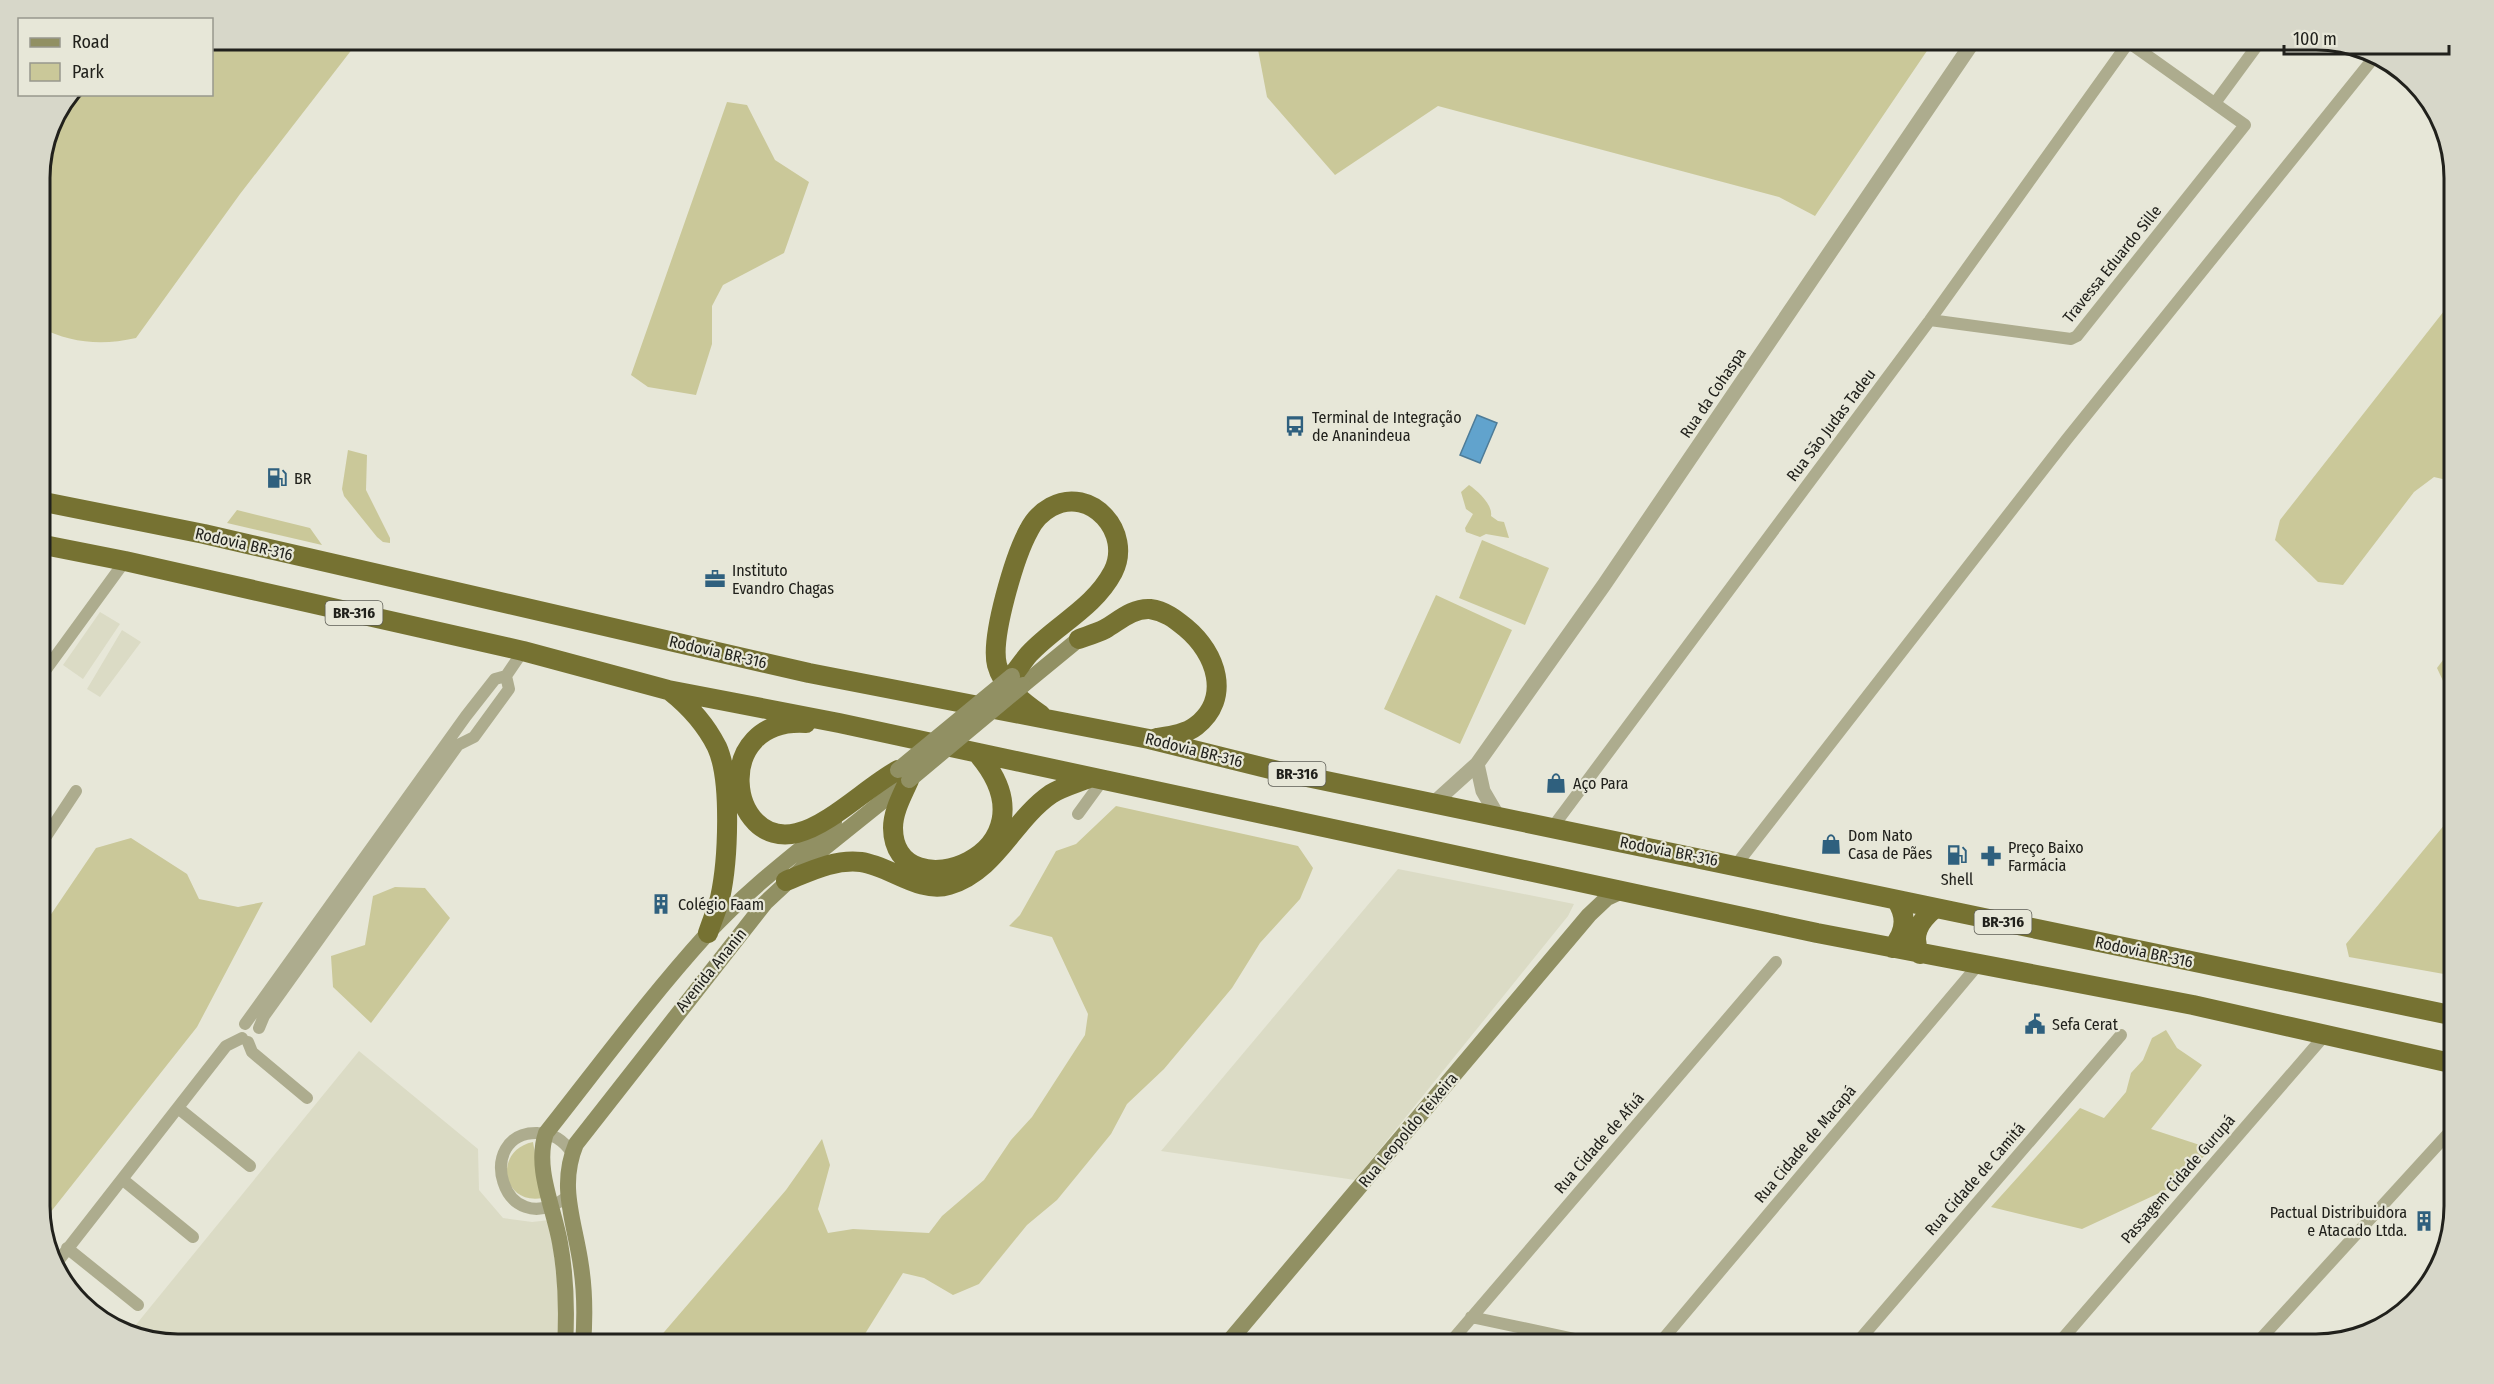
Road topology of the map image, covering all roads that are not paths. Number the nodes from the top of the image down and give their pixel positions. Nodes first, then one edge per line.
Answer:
1 (1968, 50) edge
2 (2121, 50) edge
3 (2142, 50) edge
4 (2254, 50) edge
5 (2370, 62) edge
6 (2215, 103) junction
7 (1930, 320) junction
8 (50, 503) edge
9 (50, 546) edge
10 (125, 561) junction
11 (1079, 639) joint
12 (523, 651) junction
13 (50, 664) edge
14 (506, 676) junction
15 (1017, 681) junction
16 (668, 690) junction
17 (482, 697) junction
18 (496, 708) junction
19 (1044, 717) junction
20 (839, 723) junction
21 (1149, 739) junction
22 (454, 742) junction
23 (977, 753) junction
24 (1477, 764) junction
25 (903, 775) junction
26 (1096, 780) junction
27 (76, 791) dead end
28 (1435, 802) junction
29 (1078, 814) dead end
30 (1497, 815) junction
31 (1552, 828) junction
32 (50, 830) edge
33 (1736, 865) junction
34 (786, 881) junction
35 (1584, 882) junction
36 (1624, 890) junction
37 (1897, 901) junction
38 (1934, 909) junction
39 (1589, 915) junction
40 (708, 933) junction
41 (1892, 948) junction
42 (1920, 954) junction
43 (1776, 962) dead end
44 (1978, 965) junction
45 (2444, 1014) edge
46 (245, 1024) junction
47 (259, 1028) junction
48 (2121, 1035) dead end
49 (2325, 1035) junction
50 (245, 1040) junction
51 (2444, 1062) edge
52 (307, 1098) dead end
53 (178, 1108) junction
54 (546, 1133) junction
55 (2444, 1138) edge
56 (572, 1153) junction
57 (250, 1166) dead end
58 (122, 1179) junction
59 (567, 1197) junction
60 (551, 1207) junction
61 (193, 1237) dead end
62 (68, 1248) junction
63 (61, 1258) edge
64 (138, 1305) dead end
65 (1471, 1317) junction
66 (565, 1334) edge
67 (584, 1334) edge
68 (1235, 1334) edge
69 (1457, 1334) edge
70 (1552, 1334) edge
71 (1667, 1334) edge
72 (1864, 1334) edge
73 (2066, 1334) edge
74 (2265, 1334) edge

1 - 24 street, Rua da Cohaspa
2 - 7 street, Rua São Judas Tadeu
3 - 6 street
4 - 6 street
5 - 33 street
6 - 7 street, Travessa Eduardo Sille
7 - 31 street, Rua São Judas Tadeu
8 - 19 highway, Rodovia BR-316 / BR-316
9 - 10 highway, BR-316
10 - 12 highway, BR-316
10 - 13 street
11 - 15 main road, Avenida Ananin
11 - 21 highway
12 - 14 street
12 - 16 highway, BR-316
14 - 17 street
14 - 18 street
15 - 19 highway
15 - 25 main road, Avenida Ananin, bridge
16 - 20 highway, BR-316
16 - 40 highway
17 - 18 street
17 - 22 street
18 - 22 street
19 - 21 highway, Rodovia BR-316 / BR-316
20 - 23 highway, BR-316
20 - 25 highway
21 - 28 highway, Rodovia BR-316 / BR-316
22 - 46 street
22 - 47 street
23 - 25 highway
23 - 26 highway, BR-316
24 - 28 street, Rua da Cohaspa
24 - 30 street
25 - 34 main road, Avenida Ananin
25 - 40 main road, Avenida Ananin
26 - 29 street
26 - 34 highway
26 - 35 highway, BR-316
27 - 32 street
28 - 30 highway, Rodovia BR-316 / BR-316
30 - 31 highway, Rodovia BR-316 / BR-316
31 - 33 highway, Rodovia BR-316 / BR-316
33 - 37 highway, Rodovia BR-316 / BR-316
34 - 56 main road, Avenida Ananin
35 - 36 highway, BR-316
35 - 39 main road
36 - 39 main road, Rua Leopoldo Teixeira
36 - 41 highway, BR-316
37 - 38 highway, Rodovia BR-316 / BR-316
37 - 41 highway
38 - 42 highway
38 - 45 highway, Rodovia BR-316 / BR-316
39 - 68 main road, Rua Leopoldo Teixeira
40 - 54 main road, Avenida Ananin
41 - 42 highway, BR-316
42 - 44 highway, BR-316
43 - 65 street, Rua Cidade de Afuá
44 - 49 highway, BR-316
44 - 71 street, Rua Cidade de Macapá
46 - 47 street
46 - 50 street
47 - 50 street
48 - 72 street, Rua Cidade de Camitá
49 - 51 highway, BR-316
49 - 73 street, Passagem Cidade Gurupá
50 - 52 street
50 - 53 street
53 - 57 street
53 - 58 street
54 - 56 street
54 - 60 main road
54 - 60 street
55 - 74 street
56 - 59 main road, Avenida Ananin
58 - 61 street
58 - 62 street
59 - 60 street
59 - 67 main road, Avenida Ananin
60 - 66 main road
62 - 63 street
62 - 64 street
65 - 69 street, Rua Cidade de Afuá
65 - 70 street

